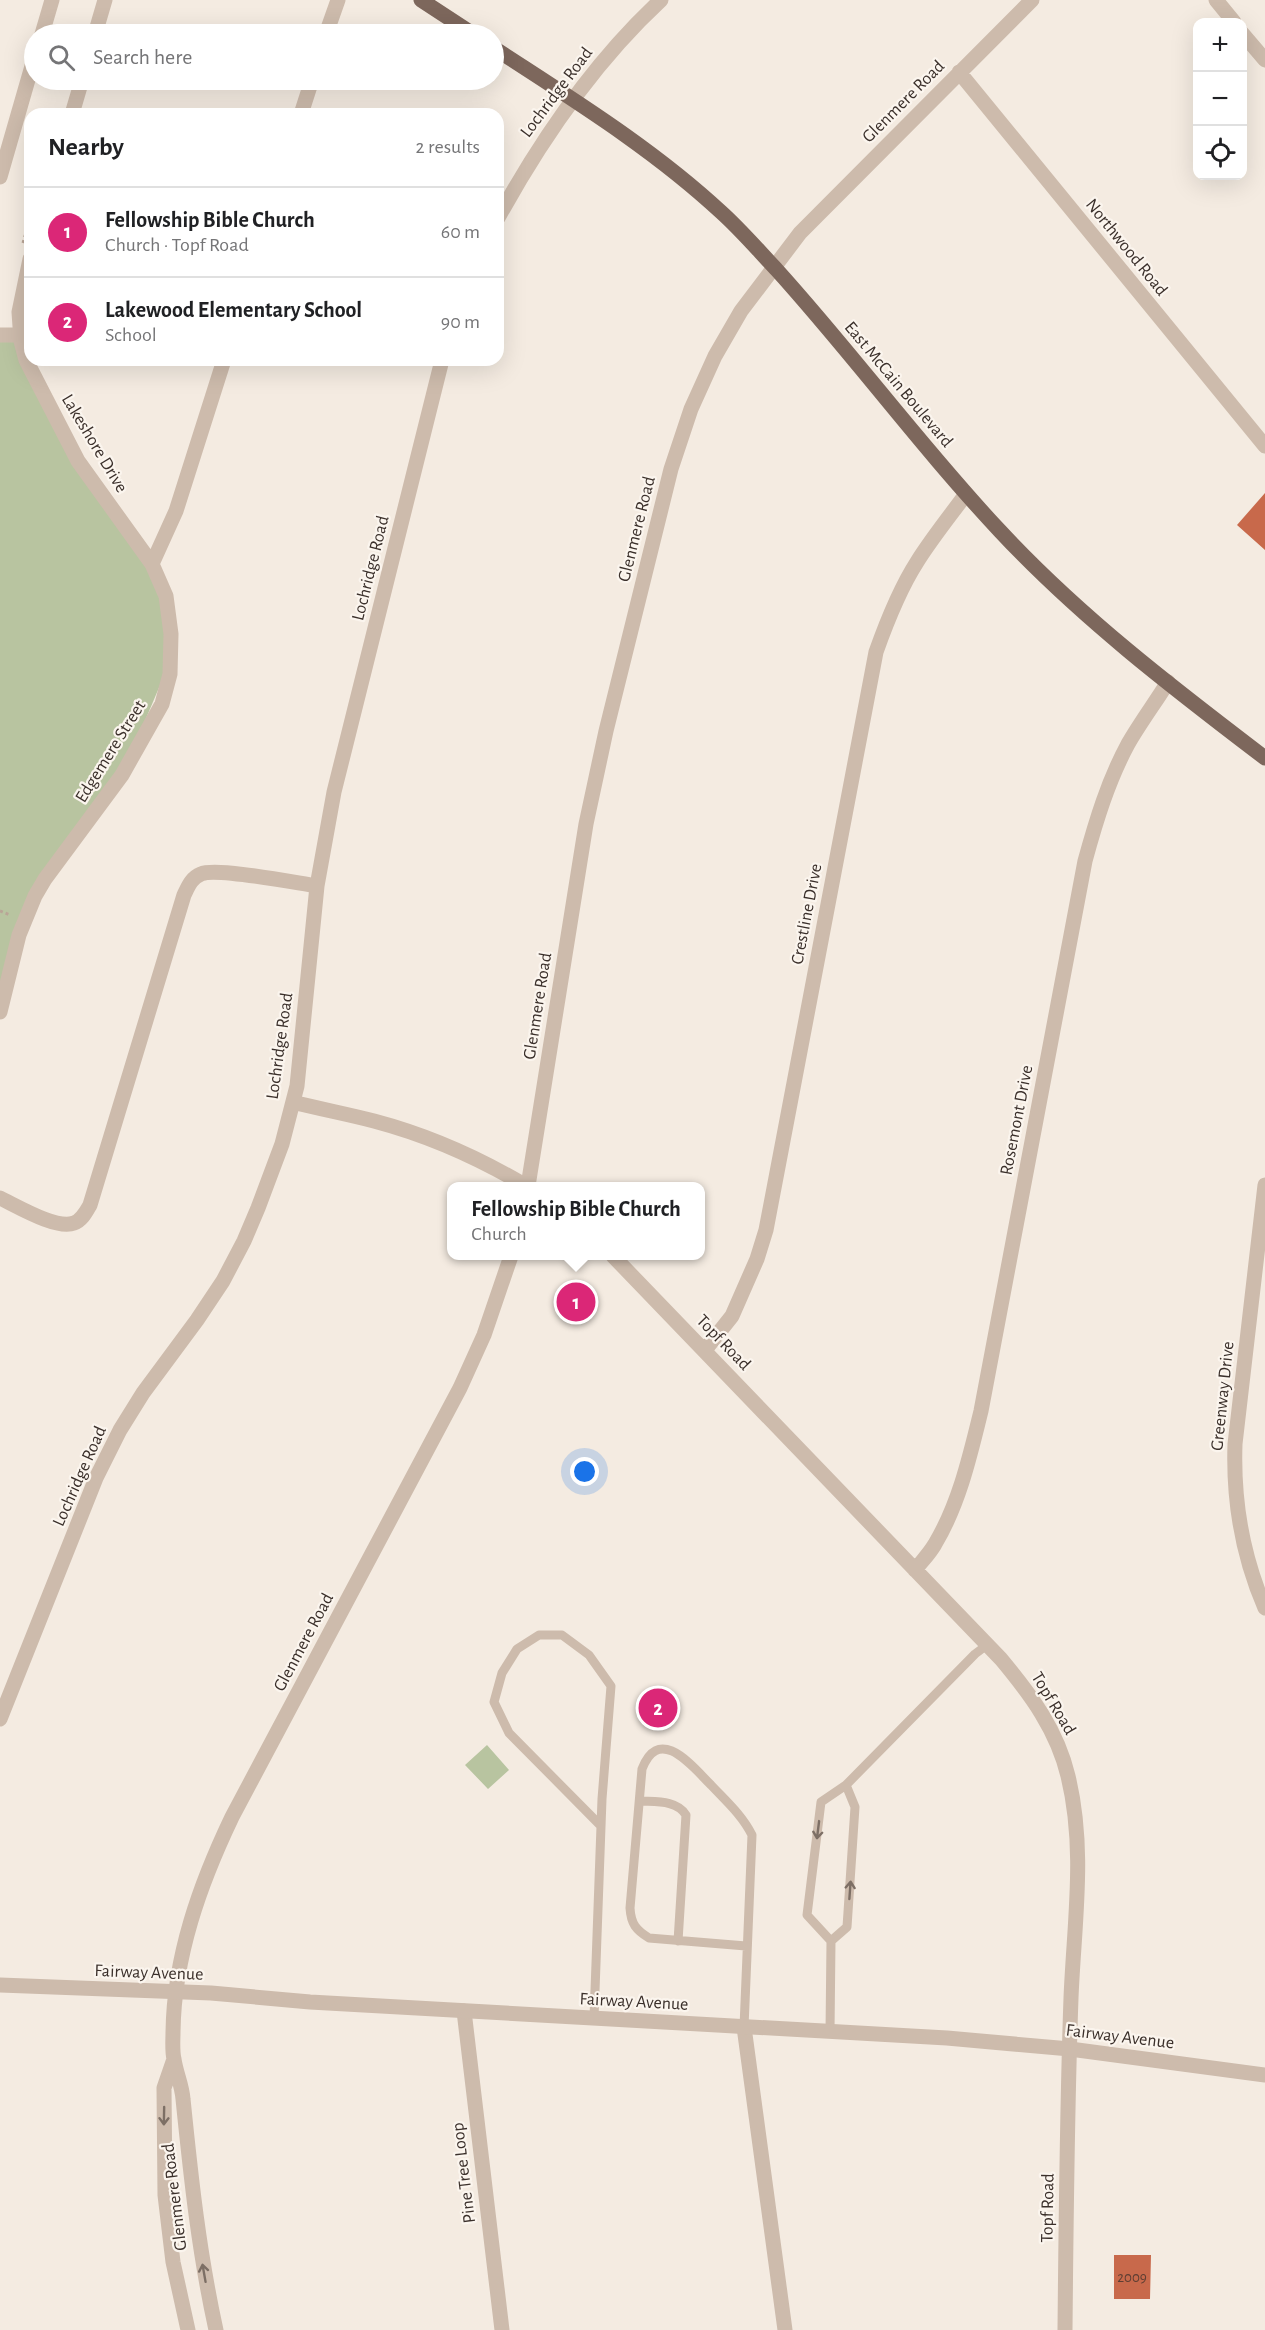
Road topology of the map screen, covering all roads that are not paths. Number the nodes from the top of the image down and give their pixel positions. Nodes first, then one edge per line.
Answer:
1 (52, 0) edge
2 (105, 0) edge
3 (338, 0) edge
4 (421, 0) edge
5 (661, 0) edge
6 (1032, 0) edge
7 (1216, 0) edge
8 (1231, 18) edge
9 (45, 24) edge
10 (98, 24) edge
11 (330, 24) edge
12 (458, 24) edge
13 (1247, 39) edge
14 (504, 55) edge
15 (1265, 60) edge
16 (959, 72) junction
17 (25, 90) edge
18 (79, 90) edge
19 (309, 90) edge
20 (573, 100) junction
21 (74, 108) edge
22 (303, 108) edge
23 (0, 177) edge
24 (504, 208) edge
25 (774, 268) junction
26 (24, 285) edge
27 (0, 335) edge
28 (20, 335) junction
29 (24, 352) edge
30 (29, 366) edge
31 (222, 366) edge
32 (440, 366) edge
33 (1265, 446) edge
34 (966, 494) junction
35 (152, 564) junction
36 (1168, 682) junction
37 (1265, 759) edge
38 (317, 886) junction
39 (0, 1012) edge
40 (293, 1102) junction
41 (519, 1182) edge
42 (528, 1182) edge
43 (1265, 1185) edge
44 (0, 1198) edge
45 (510, 1260) edge
46 (617, 1260) edge
47 (705, 1350) junction
48 (915, 1570) junction
49 (1265, 1608) edge
50 (987, 1645) junction
51 (0, 1719) edge
52 (846, 1785) junction
53 (640, 1800) junction
54 (601, 1826) junction
55 (678, 1941) junction
56 (831, 1941) junction
57 (746, 1946) junction
58 (0, 1985) edge
59 (177, 1992) junction
60 (464, 2011) junction
61 (594, 2018) junction
62 (744, 2027) junction
63 (830, 2032) junction
64 (1070, 2049) junction
65 (174, 2059) junction
66 (1265, 2074) edge
67 (188, 2330) edge
68 (216, 2330) edge
69 (502, 2330) edge
70 (785, 2330) edge
71 (1065, 2330) edge

1 - 9 street
2 - 10 street
3 - 11 street
4 - 12 main road
5 - 20 street, Lochridge Road
6 - 16 street, Glenmere Road
7 - 8 street
13 - 15 street
14 - 20 main road, East McCain Boulevard
16 - 25 street, Glenmere Road
16 - 33 street, Northwood Road
17 - 23 street
18 - 21 street
19 - 22 street
20 - 24 street, Lochridge Road
20 - 25 main road, East McCain Boulevard
25 - 34 main road, East McCain Boulevard
25 - 42 street, Glenmere Road
26 - 28 street, Lakeshore Drive
27 - 28 street
28 - 29 street, Lakeshore Drive
30 - 35 street, Lakeshore Drive
31 - 35 street
32 - 38 street, Lochridge Road
34 - 36 main road, East McCain Boulevard
34 - 47 street, Crestline Drive
35 - 39 street, Edgemere Street
36 - 37 main road, East McCain Boulevard
36 - 48 street, Rosemont Drive
38 - 40 street, Lochridge Road
38 - 44 street
40 - 41 street
40 - 51 street, Lochridge Road
43 - 49 street, Greenway Drive
45 - 59 street, Glenmere Road
46 - 47 street, Topf Road
47 - 48 street, Topf Road
48 - 50 street, Topf Road
50 - 52 lane
50 - 64 street, Topf Road
56 -> 52 lane
52 -> 56 lane
53 - 55 lane
53 - 55 lane
53 - 57 lane
54 - 54 lane
54 - 61 lane
55 - 57 lane
56 - 63 lane
57 - 62 lane
58 - 59 street, Fairway Avenue
59 - 60 street, Fairway Avenue
59 - 65 street, Glenmere Road
60 - 61 street, Fairway Avenue
60 - 69 street, Pine Tree Loop
61 - 62 street, Fairway Avenue
62 - 63 street, Fairway Avenue
62 - 70 street
63 - 64 street, Fairway Avenue
64 - 66 street, Fairway Avenue
64 - 71 street, Topf Road
65 -> 67 street, Glenmere Road
68 -> 65 street, Glenmere Road

